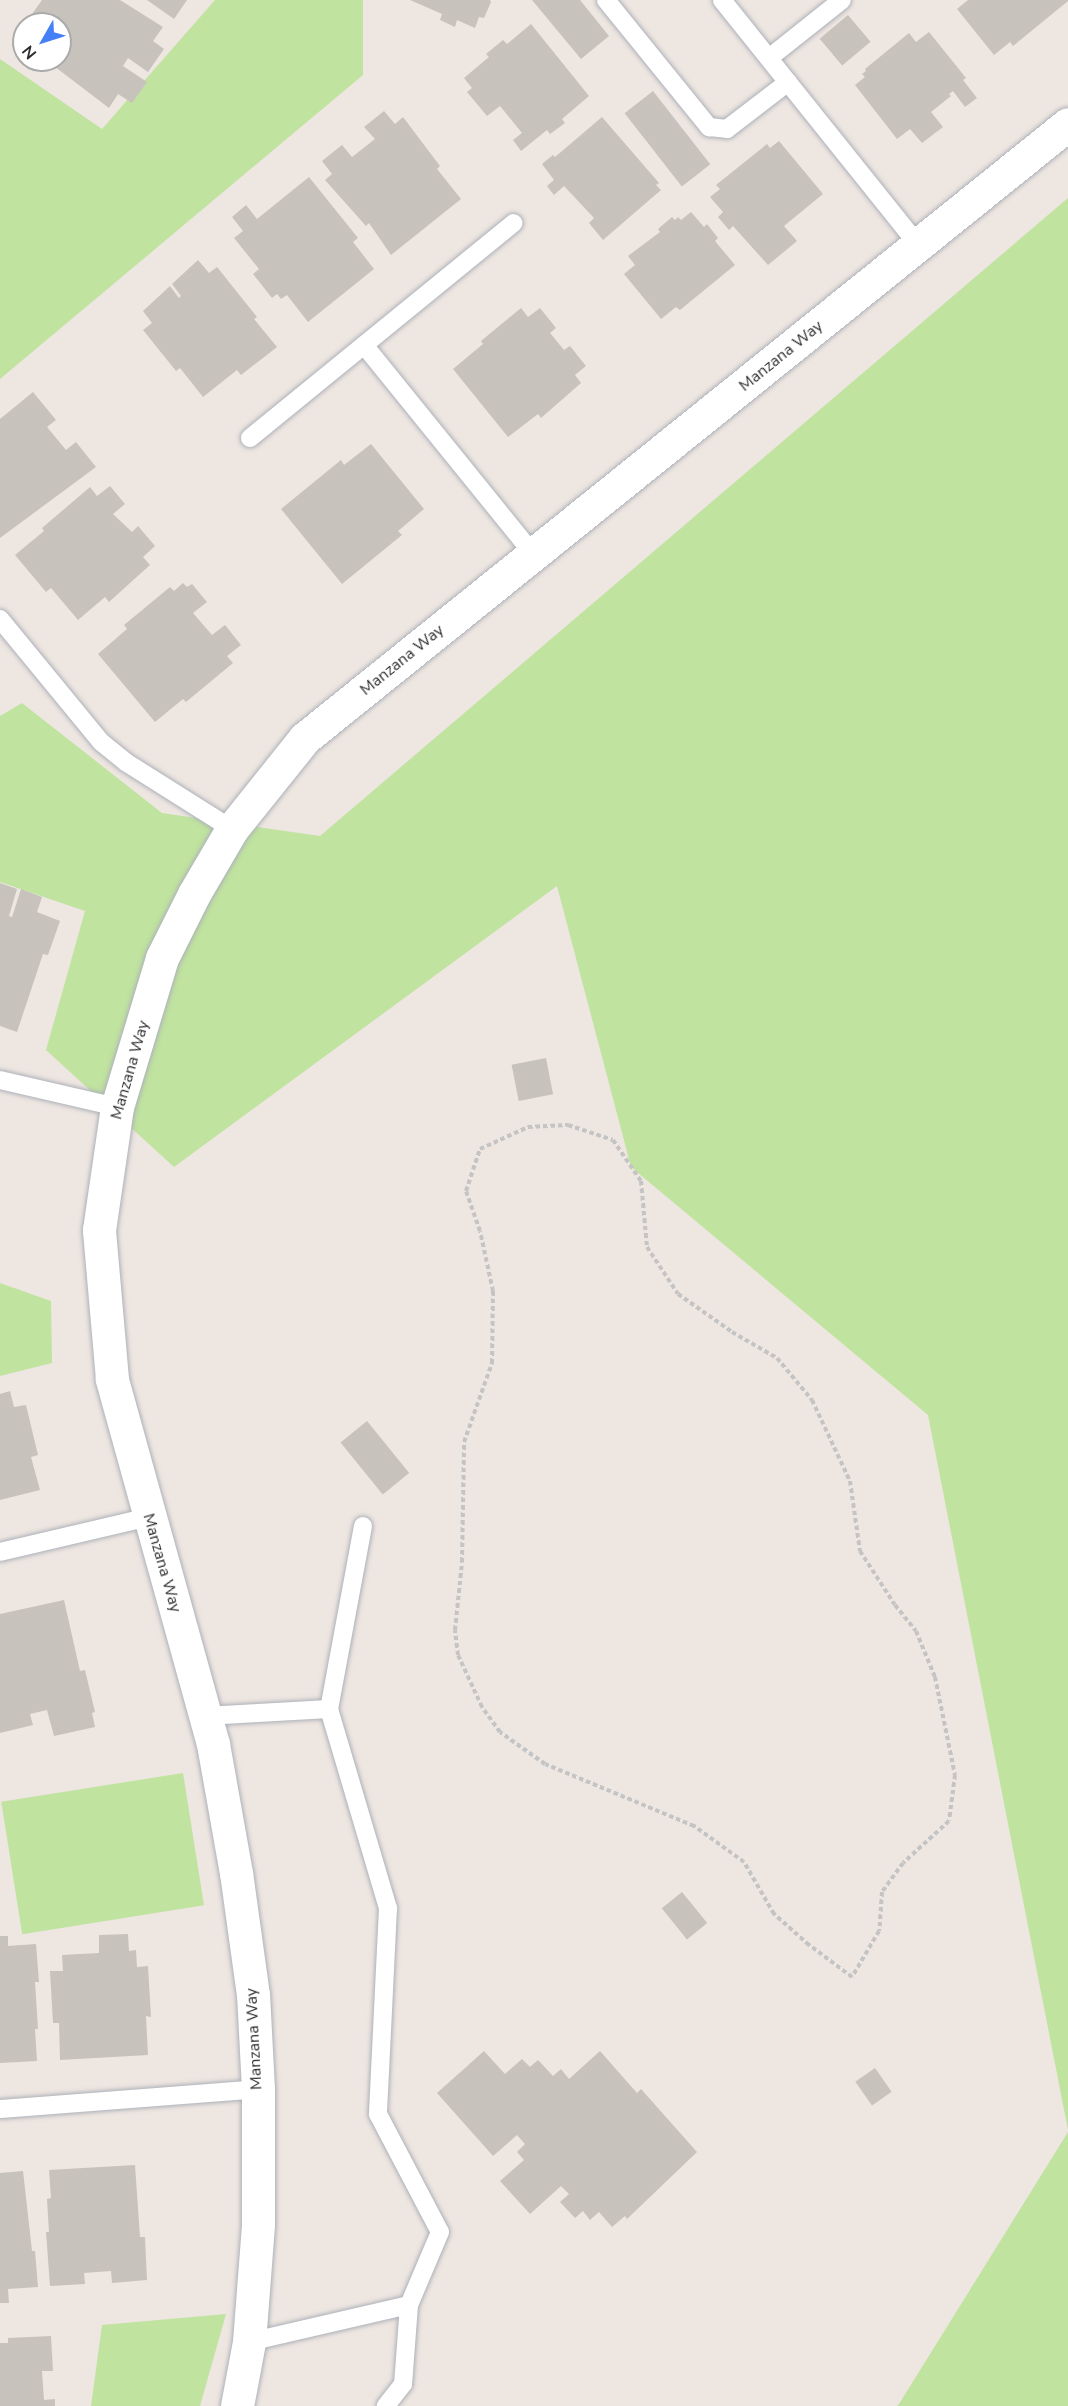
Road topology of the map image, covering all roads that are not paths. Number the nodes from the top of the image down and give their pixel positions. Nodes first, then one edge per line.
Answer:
1 (606, 0) edge
2 (722, 0) edge
3 (842, 0) edge
4 (769, 58) junction
5 (788, 82) junction
6 (1068, 124) edge
7 (514, 223) dead end
8 (918, 245) junction
9 (364, 345) junction
10 (250, 438) dead end
11 (533, 555) junction
12 (0, 619) edge
13 (232, 829) junction
14 (0, 1080) edge
15 (117, 1107) junction
16 (149, 1517) junction
17 (363, 1526) dead end
18 (0, 1552) edge
19 (330, 1709) junction
20 (205, 1716) junction
21 (258, 2089) junction
22 (0, 2109) edge
23 (409, 2305) junction
24 (249, 2342) junction
25 (237, 2406) edge
26 (386, 2406) edge

1 - 5 lane
2 - 4 lane
3 - 4 lane
4 - 5 lane
5 - 8 lane
6 - 8 street, Manzana Way
7 - 9 lane
8 - 11 street, Manzana Way
9 - 10 lane
9 - 11 lane
11 - 13 street, Manzana Way
12 - 13 lane
13 - 15 street, Manzana Way
14 - 15 lane
15 - 16 street, Manzana Way
16 - 18 lane
16 - 20 street, Manzana Way
17 - 19 lane
19 - 20 lane
19 - 23 lane
20 - 21 street, Manzana Way
21 - 22 lane
21 - 24 street, Manzana Way
23 - 24 lane
23 - 26 lane
24 - 25 street, Manzana Way

